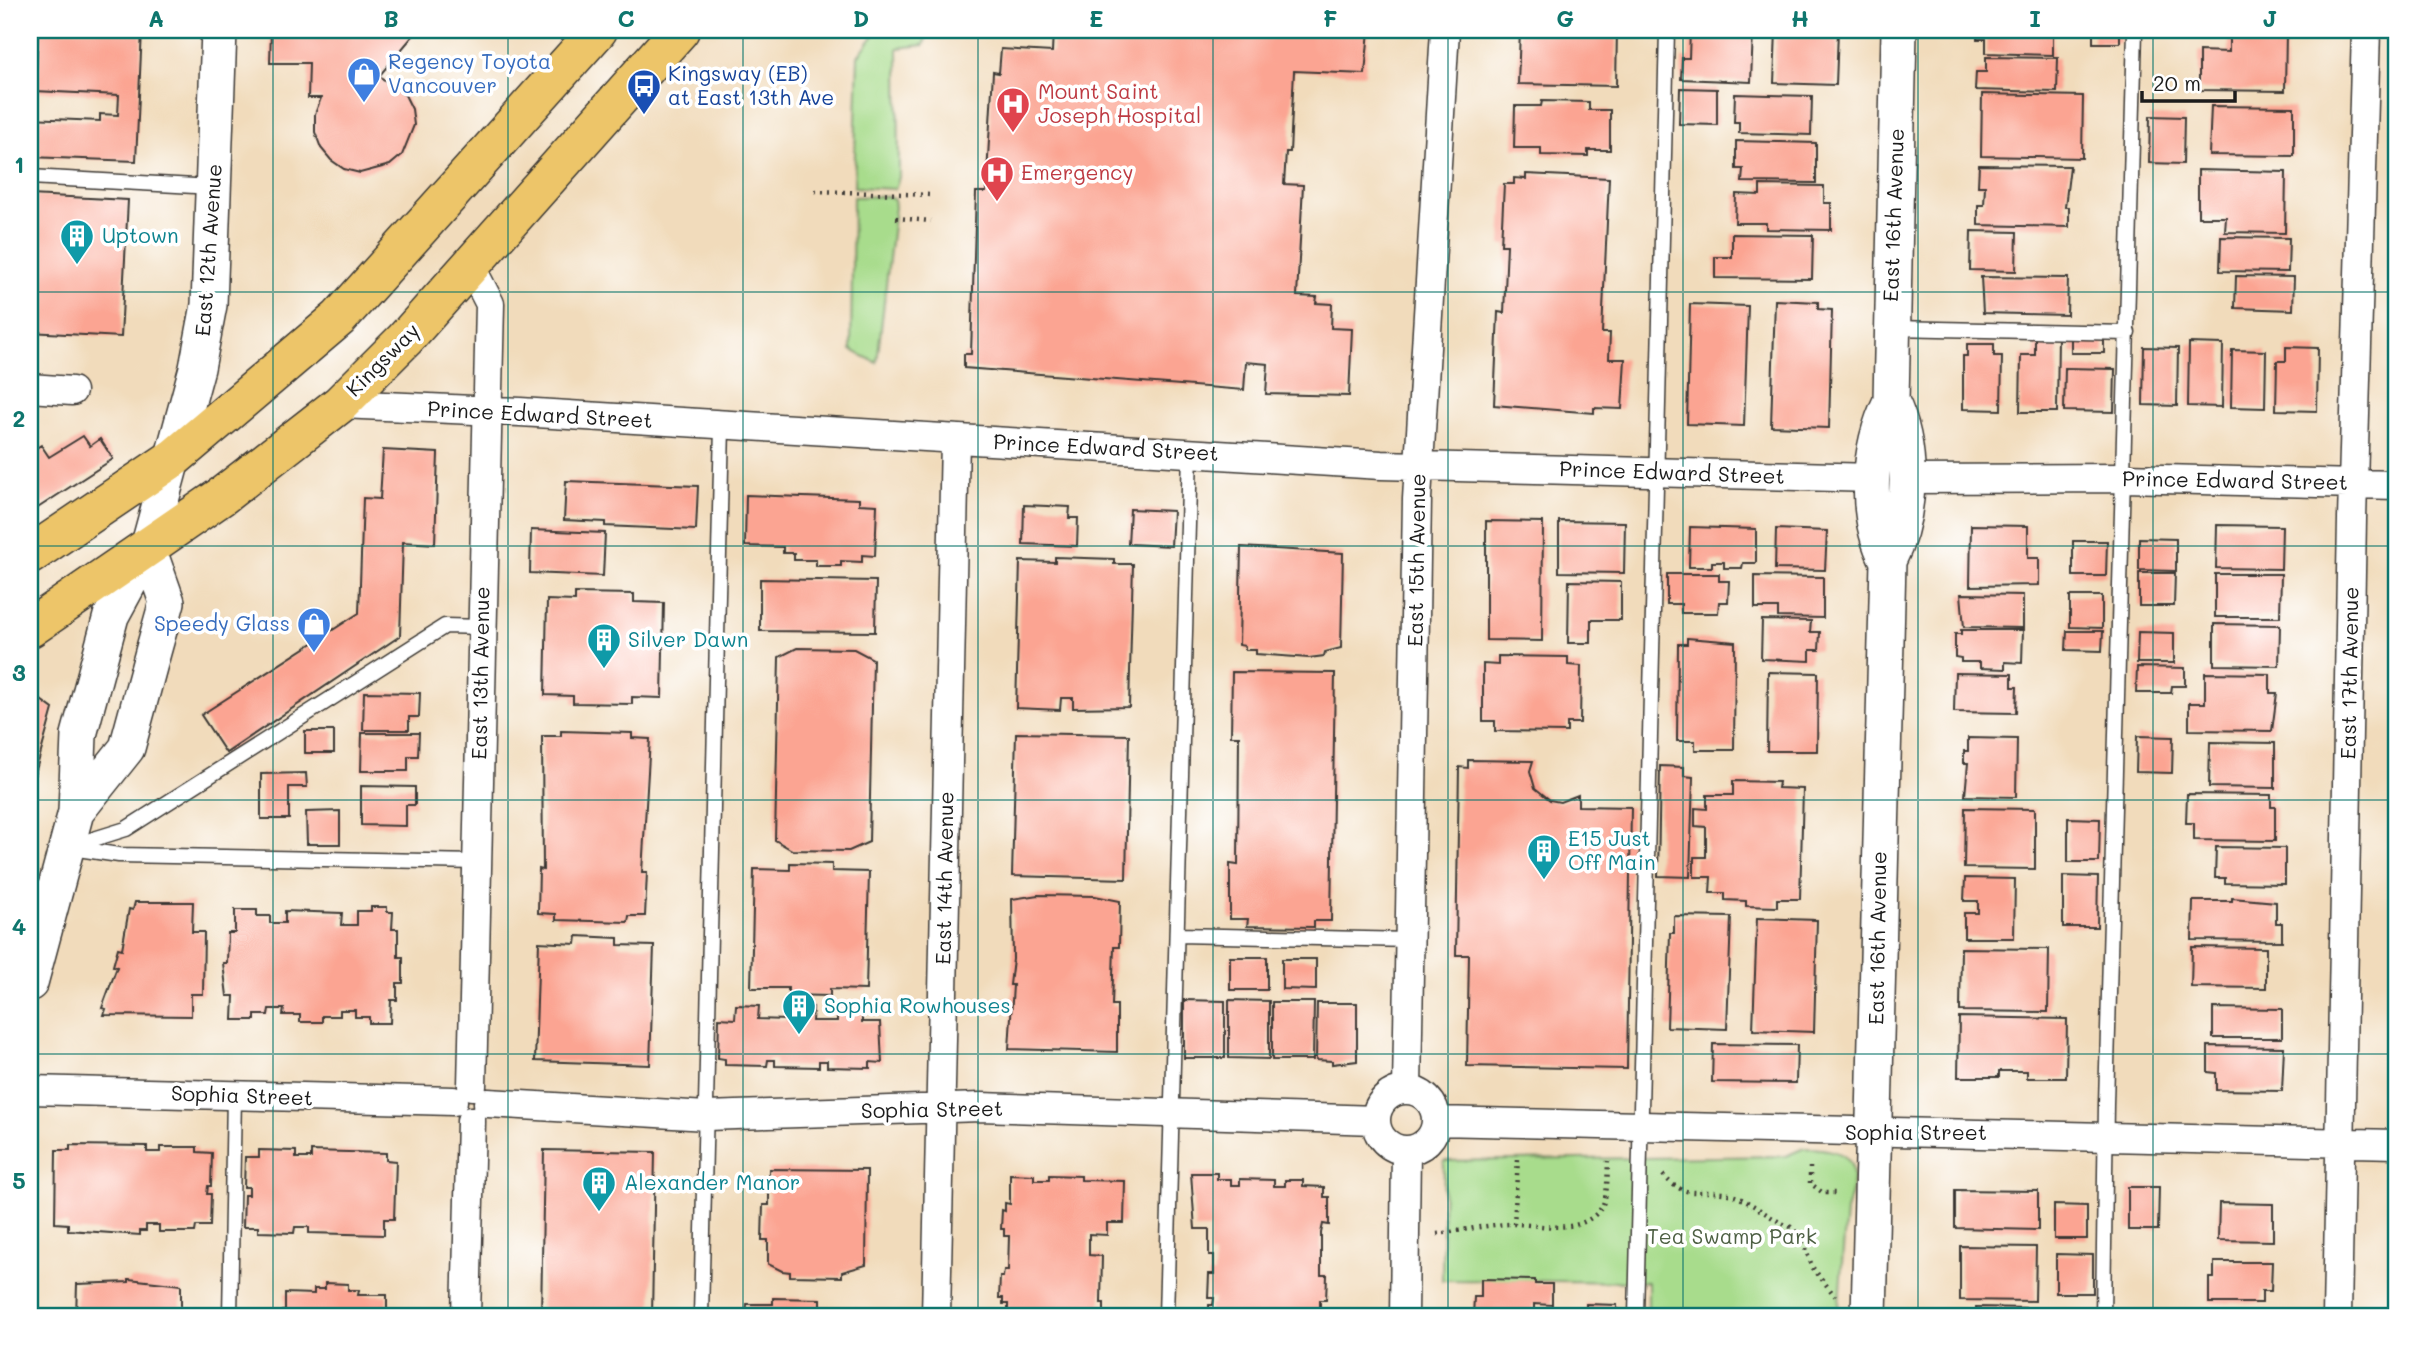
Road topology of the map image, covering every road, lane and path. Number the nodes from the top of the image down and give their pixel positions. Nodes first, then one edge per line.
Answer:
1 (219, 30) edge
2 (598, 30) edge
3 (680, 30) edge
4 (1445, 30) edge
5 (1667, 30) edge
6 (1899, 30) edge
7 (2135, 30) edge
8 (2366, 30) edge
9 (30, 177) edge
10 (215, 187) junction
11 (815, 191) dead end
12 (932, 195) dead end
13 (896, 218) dead end
14 (931, 221) dead end
15 (470, 265) junction
16 (1891, 328) junction
17 (2128, 333) junction
18 (30, 388) edge
19 (72, 391) dead end
20 (340, 404) junction
21 (488, 410) junction
22 (722, 426) junction
23 (955, 440) junction
24 (1191, 452) junction
25 (174, 457) junction
26 (1419, 465) junction
27 (1655, 472) junction
28 (2125, 478) junction
29 (1889, 479) junction
30 (2353, 484) junction
31 (2396, 485) edge
32 (148, 548) junction
33 (30, 555) edge
34 (482, 626) junction
35 (30, 628) edge
36 (76, 812) junction
37 (66, 848) junction
38 (478, 862) junction
39 (1178, 935) junction
40 (1410, 940) junction
41 (30, 983) edge
42 (30, 1090) edge
43 (1407, 1090) junction
44 (234, 1095) junction
45 (471, 1103) junction
46 (940, 1109) junction
47 (1171, 1115) junction
48 (707, 1116) junction
49 (1376, 1120) junction
50 (1436, 1121) junction
51 (1640, 1126) junction
52 (1874, 1132) junction
53 (2105, 1135) junction
54 (2342, 1143) junction
55 (2396, 1144) edge
56 (1406, 1150) junction
57 (1518, 1159) dead end
58 (1608, 1161) dead end
59 (1810, 1167) dead end
60 (1659, 1170) dead end
61 (1839, 1193) dead end
62 (1514, 1224) junction
63 (1437, 1234) dead end
64 (1836, 1296) dead end
65 (230, 1316) edge
66 (466, 1316) edge
67 (701, 1316) edge
68 (936, 1316) edge
69 (1166, 1316) edge
70 (1404, 1316) edge
71 (1636, 1316) edge
72 (1869, 1316) edge
73 (2103, 1316) edge
74 (2337, 1316) edge

1 - 10 street, East 12th Avenue
2 - 25 main road
3 - 15 main road, Kingsway
4 - 26 street, East 15th Avenue
5 - 27 lane
6 - 16 street, East 16th Avenue
7 - 17 lane
8 - 30 street, East 17th Avenue
9 - 10 lane
10 - 25 street, East 12th Avenue
11 - 12 path
13 - 14 path
15 - 20 main road, Kingsway
15 - 21 street, East 13th Avenue
16 - 17 lane
16 - 29 street, East 16th Avenue
17 - 28 lane
18 - 19 street
20 - 21 street, Prince Edward Street
20 - 32 main road, Kingsway
21 - 22 street, Prince Edward Street
21 - 34 street, East 13th Avenue
22 - 23 street, Prince Edward Street
22 - 48 lane
23 - 24 street, Prince Edward Street
23 - 46 street, East 14th Avenue
24 - 26 street, Prince Edward Street
24 - 39 lane
25 - 32 street, East 12th Avenue
25 - 33 main road
26 - 27 street, Prince Edward Street
26 - 40 street, East 15th Avenue
27 - 29 street, Prince Edward Street
27 - 51 lane
28 - 29 street, Prince Edward Street
28 - 30 street, Prince Edward Street
28 - 53 lane
29 - 52 street, East 16th Avenue
30 - 31 street, Prince Edward Street
30 - 54 street, East 17th Avenue
32 - 35 main road, Kingsway
32 - 36 street, East 12th Avenue
32 - 36 street, East 12th Avenue
34 - 37 lane
34 - 38 street, East 13th Avenue
36 - 37 street, East 12th Avenue
37 - 38 lane
37 - 41 street, East 12th Avenue
38 - 45 street, East 13th Avenue
39 - 40 lane
39 - 47 lane
40 - 43 street, East 15th Avenue
42 - 44 street, Sophia Street
43 - 49 street
43 - 50 street
44 - 45 street, Sophia Street
44 - 65 lane
45 - 48 street, Sophia Street
45 - 66 street, East 13th Avenue
46 - 47 street, Sophia Street
46 - 48 street, Sophia Street
46 - 68 street, East 14th Avenue
47 - 49 street, Sophia Street
47 - 69 lane
48 - 67 lane
49 - 56 street
50 - 51 street, Sophia Street
50 - 56 street
51 - 52 street, Sophia Street
51 - 71 lane
52 - 53 street, Sophia Street
52 - 72 street, East 16th Avenue
53 - 54 street, Sophia Street
53 - 73 lane
54 - 55 street, Sophia Street
54 - 74 street, East 17th Avenue
56 - 70 street
57 - 62 path
58 - 62 path
59 - 61 path
60 - 64 path
62 - 63 path

